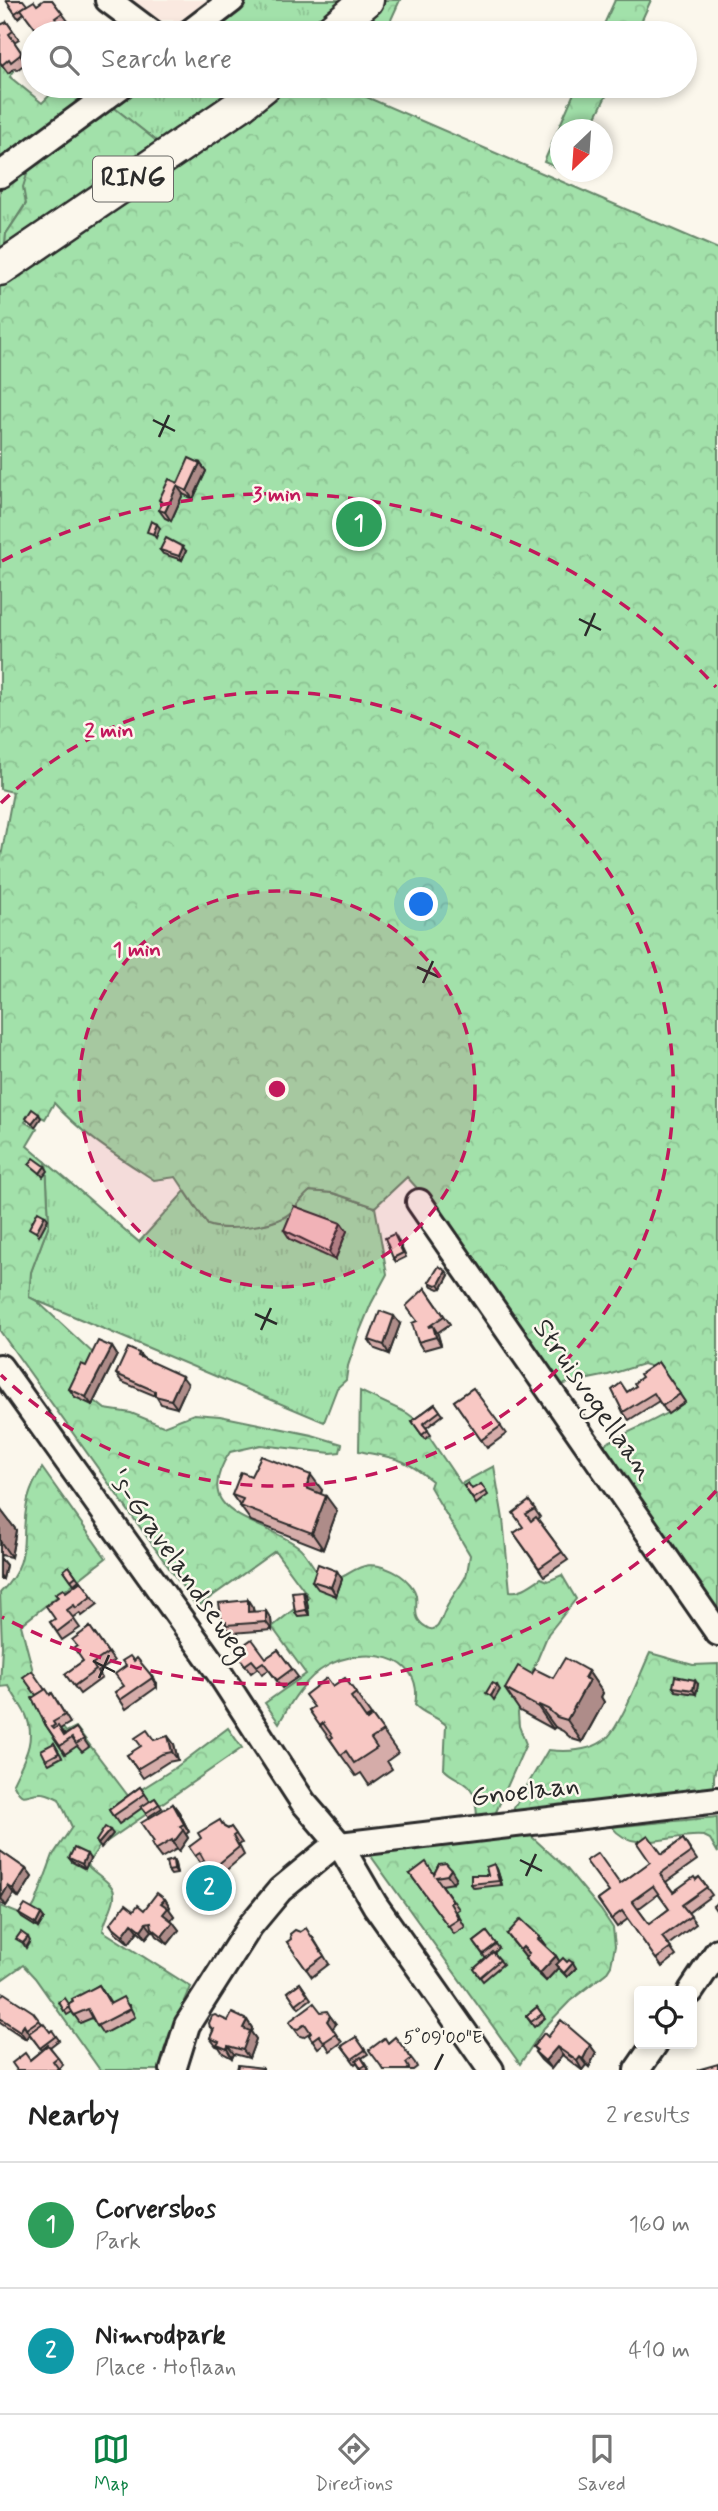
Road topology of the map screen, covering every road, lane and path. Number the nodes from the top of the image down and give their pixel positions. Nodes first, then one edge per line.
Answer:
1 (108, 0) edge
2 (232, 0) edge
3 (366, 0) edge
4 (136, 21) edge
5 (205, 21) edge
6 (342, 21) edge
7 (105, 98) edge
8 (249, 98) edge
9 (0, 175) edge
10 (0, 270) edge
11 (419, 1202) dead end
12 (0, 1367) edge
13 (718, 1633) edge
14 (718, 1800) edge
15 (333, 1848) junction
16 (718, 1951) edge
17 (694, 1986) edge
18 (652, 2049) edge
19 (483, 2067) edge
20 (173, 2070) edge
21 (638, 2070) edge

1 - 4 street
2 - 5 street
3 - 6 main road
7 - 9 street
8 - 10 main road, RING
11 - 13 street, Struisvogellaan
12 - 15 street, 's-Gravelandseweg
14 - 15 street, Gnoelaan
15 - 19 street, 's-Gravelandseweg
15 - 20 street
16 - 17 street
18 - 21 street

